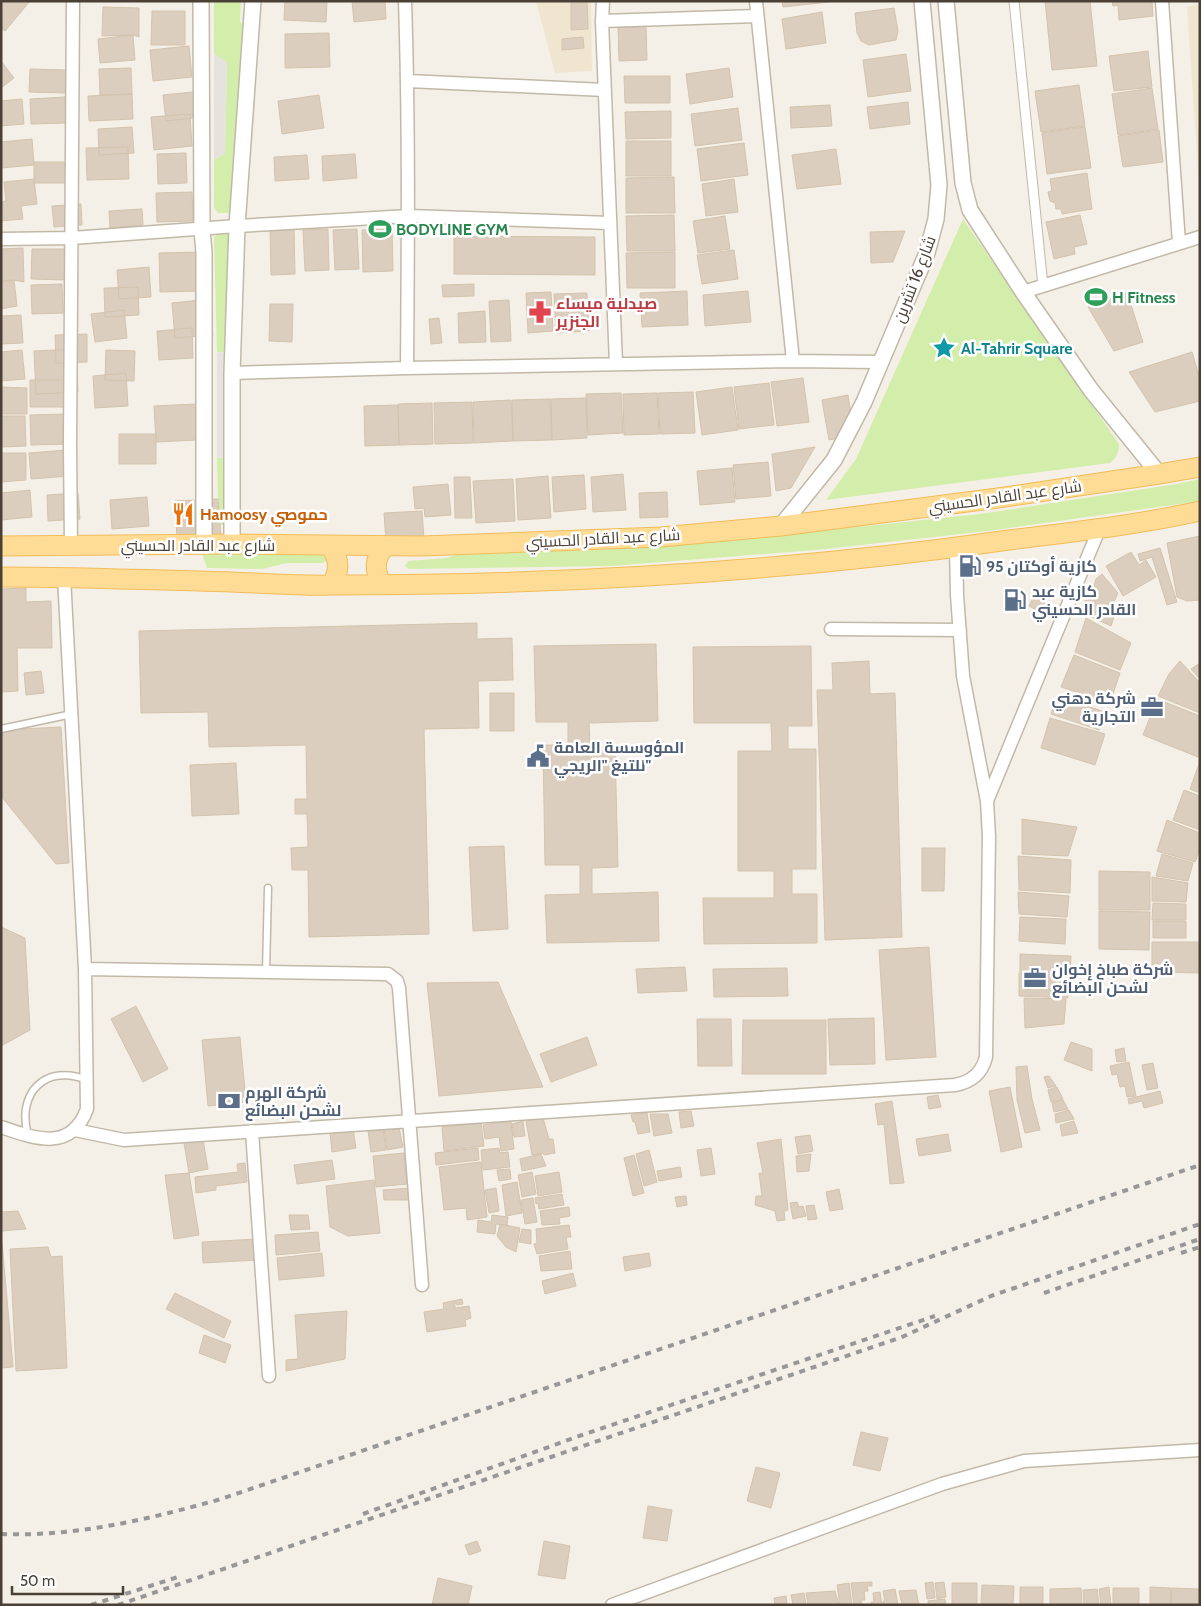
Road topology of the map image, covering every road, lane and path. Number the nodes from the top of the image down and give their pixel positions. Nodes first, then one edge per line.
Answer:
1 (73, 1) edge
2 (201, 1) edge
3 (253, 1) edge
4 (405, 1) edge
5 (603, 1) edge
6 (756, 1) edge
7 (922, 1) edge
8 (946, 1) edge
9 (1014, 1) edge
10 (1162, 1) edge
11 (757, 16) junction
12 (602, 21) junction
13 (408, 81) junction
14 (605, 90) junction
15 (409, 216) junction
16 (610, 223) junction
17 (238, 226) junction
18 (202, 230) junction
19 (1200, 237) edge
20 (72, 238) junction
21 (1, 239) edge
22 (1179, 243) junction
23 (1043, 286) junction
24 (1023, 292) junction
25 (793, 361) junction
26 (880, 362) junction
27 (616, 364) junction
28 (407, 368) junction
29 (232, 373) junction
30 (1200, 467) edge
31 (1159, 474) junction
32 (1200, 511) edge
33 (781, 526) junction
34 (1100, 527) junction
35 (232, 544) junction
36 (204, 545) junction
37 (1, 546) edge
38 (72, 546) junction
39 (330, 546) junction
40 (386, 546) junction
41 (956, 548) junction
42 (1, 577) edge
43 (64, 577) junction
44 (383, 585) junction
45 (331, 586) junction
46 (831, 629) dead end
47 (960, 630) junction
48 (72, 714) junction
49 (1, 729) edge
50 (987, 801) junction
51 (268, 888) dead end
52 (85, 970) junction
53 (266, 972) junction
54 (88, 1080) junction
55 (409, 1122) junction
56 (1, 1127) edge
57 (75, 1130) junction
58 (252, 1131) junction
59 (28, 1135) junction
60 (422, 1285) dead end
61 (269, 1376) dead end
62 (1200, 1450) edge
63 (612, 1605) edge

1 - 20 street
2 - 18 street
3 - 17 street
4 - 13 street
5 - 12 street
6 - 11 street
7 - 26 street, شارع 16 تشرين
8 - 24 street
9 - 23 street
10 - 22 street
11 - 12 street
11 - 25 street
12 - 14 street
13 - 14 street
13 - 15 street
14 - 16 street
15 - 16 street
15 - 17 street
15 - 28 street
16 - 27 street
17 - 18 street
17 - 29 street
18 - 20 street
18 - 36 street
19 - 22 street
20 - 21 street
20 - 38 street
22 - 23 street
23 - 24 street
24 - 31 street
25 - 26 street
25 - 27 street
26 - 33 street, شارع 16 تشرين
27 - 28 street
28 - 29 street
29 - 35 street
30 - 31 main road, شارع عبد القادر الحسيني
31 - 33 main road, شارع عبد القادر الحسيني
32 - 34 main road, شارع عبد القادر الحسيني
33 - 40 main road, شارع عبد القادر الحسيني
34 - 41 main road, شارع عبد القادر الحسيني
34 - 50 street
35 - 36 main road, شارع عبد القادر الحسيني
35 - 39 main road, شارع عبد القادر الحسيني
36 - 38 main road, شارع عبد القادر الحسيني
37 - 38 main road, شارع عبد القادر الحسيني
39 - 40 main road, شارع عبد القادر الحسيني
39 - 45 main road
40 - 44 main road
41 - 44 main road, شارع عبد القادر الحسيني
41 - 47 street
42 - 43 main road, شارع عبد القادر الحسيني
43 - 45 main road, شارع عبد القادر الحسيني
43 - 48 street
44 - 45 main road, شارع عبد القادر الحسيني
46 - 47 street
47 - 50 street
48 - 49 lane
48 - 52 street
50 - 55 street
51 - 53 lane
52 - 53 street
52 - 54 street
53 - 55 street
54 - 57 street
54 - 59 lane
55 - 58 street
55 - 60 street
56 - 59 street
57 - 58 street
57 - 59 street
58 - 61 street
62 - 63 street

